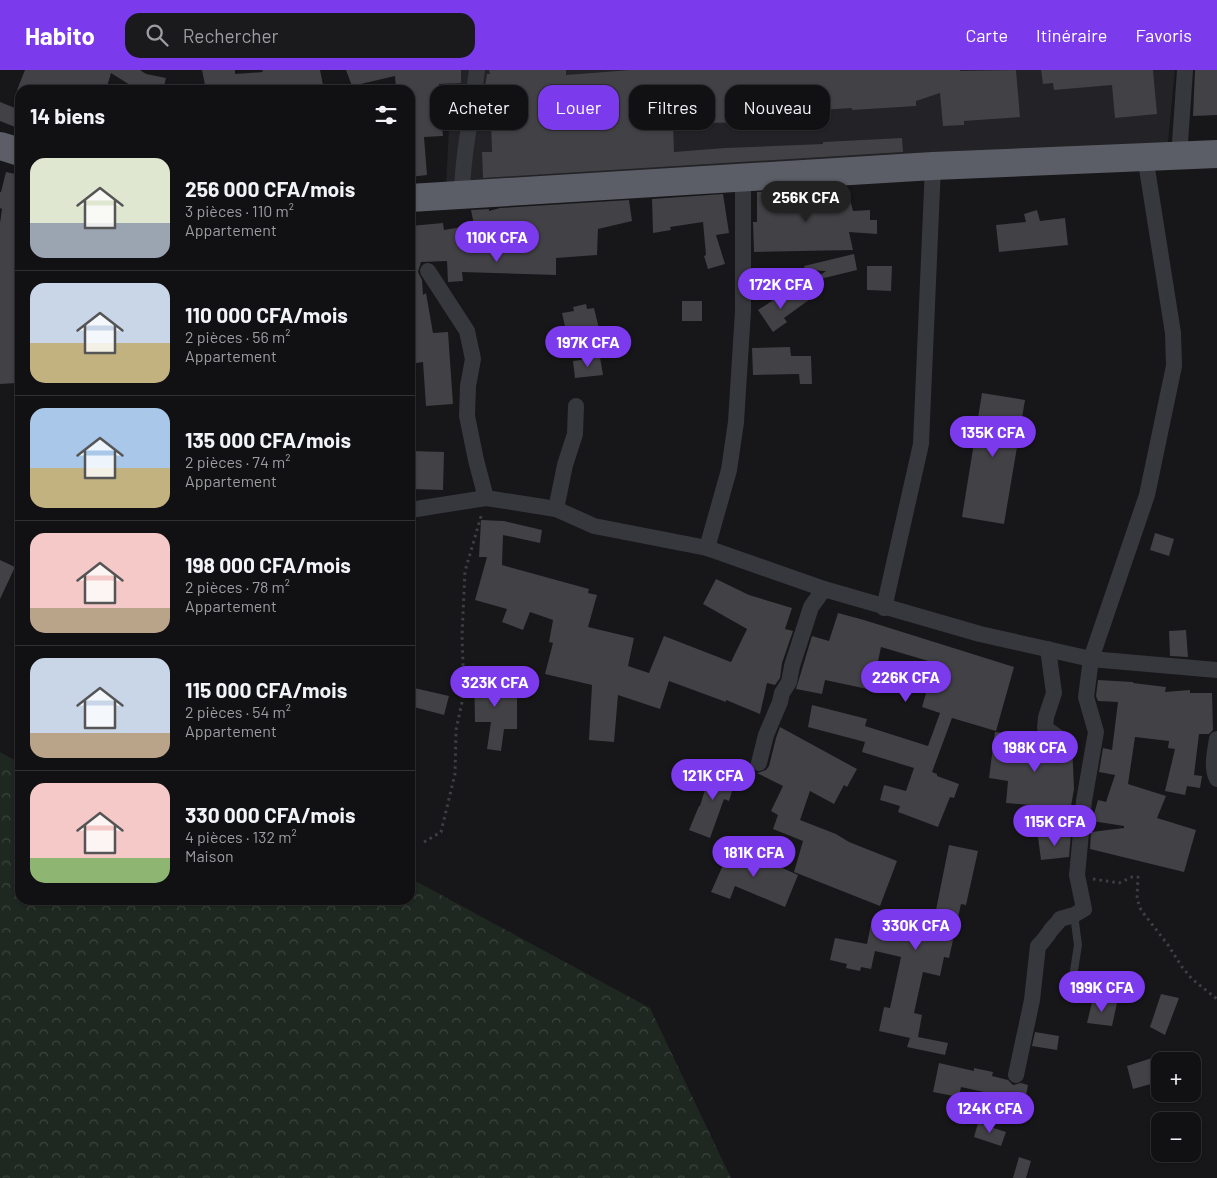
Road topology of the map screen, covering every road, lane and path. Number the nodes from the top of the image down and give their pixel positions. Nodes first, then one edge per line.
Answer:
1 (477, 70) edge
2 (1185, 70) edge
3 (0, 146) edge
4 (15, 150) edge
5 (1217, 154) edge
6 (1145, 156) junction
7 (1179, 157) junction
8 (932, 166) junction
9 (743, 178) junction
10 (462, 194) junction
11 (415, 198) edge
12 (428, 271) dead end
13 (576, 406) dead end
14 (486, 498) junction
15 (415, 509) edge
16 (556, 510) junction
17 (707, 548) junction
18 (824, 589) junction
19 (884, 608) junction
20 (1048, 649) junction
21 (1091, 659) junction
22 (1217, 670) edge
23 (1058, 737) dead end
24 (1217, 739) edge
25 (759, 763) dead end
26 (1217, 780) edge
27 (424, 842) dead end
28 (1078, 875) junction
29 (1074, 915) junction
30 (1076, 994) dead end
31 (1217, 999) edge
32 (1016, 1075) dead end

1 - 10 street
2 - 7 street
3 - 4 highway
5 - 7 highway
6 - 7 highway
6 - 8 highway
6 - 21 street
8 - 9 highway
8 - 19 street
9 - 10 highway
9 - 17 street
10 - 11 highway
12 - 14 street
13 - 16 street
14 - 15 street
14 - 16 street
14 - 27 path
16 - 17 street
17 - 18 street
18 - 19 street
18 - 25 street
19 - 20 street
20 - 21 street
20 - 23 street
21 - 22 street
21 - 28 street
24 - 26 street
28 - 29 street
28 - 31 path
29 - 30 lane
29 - 32 street

